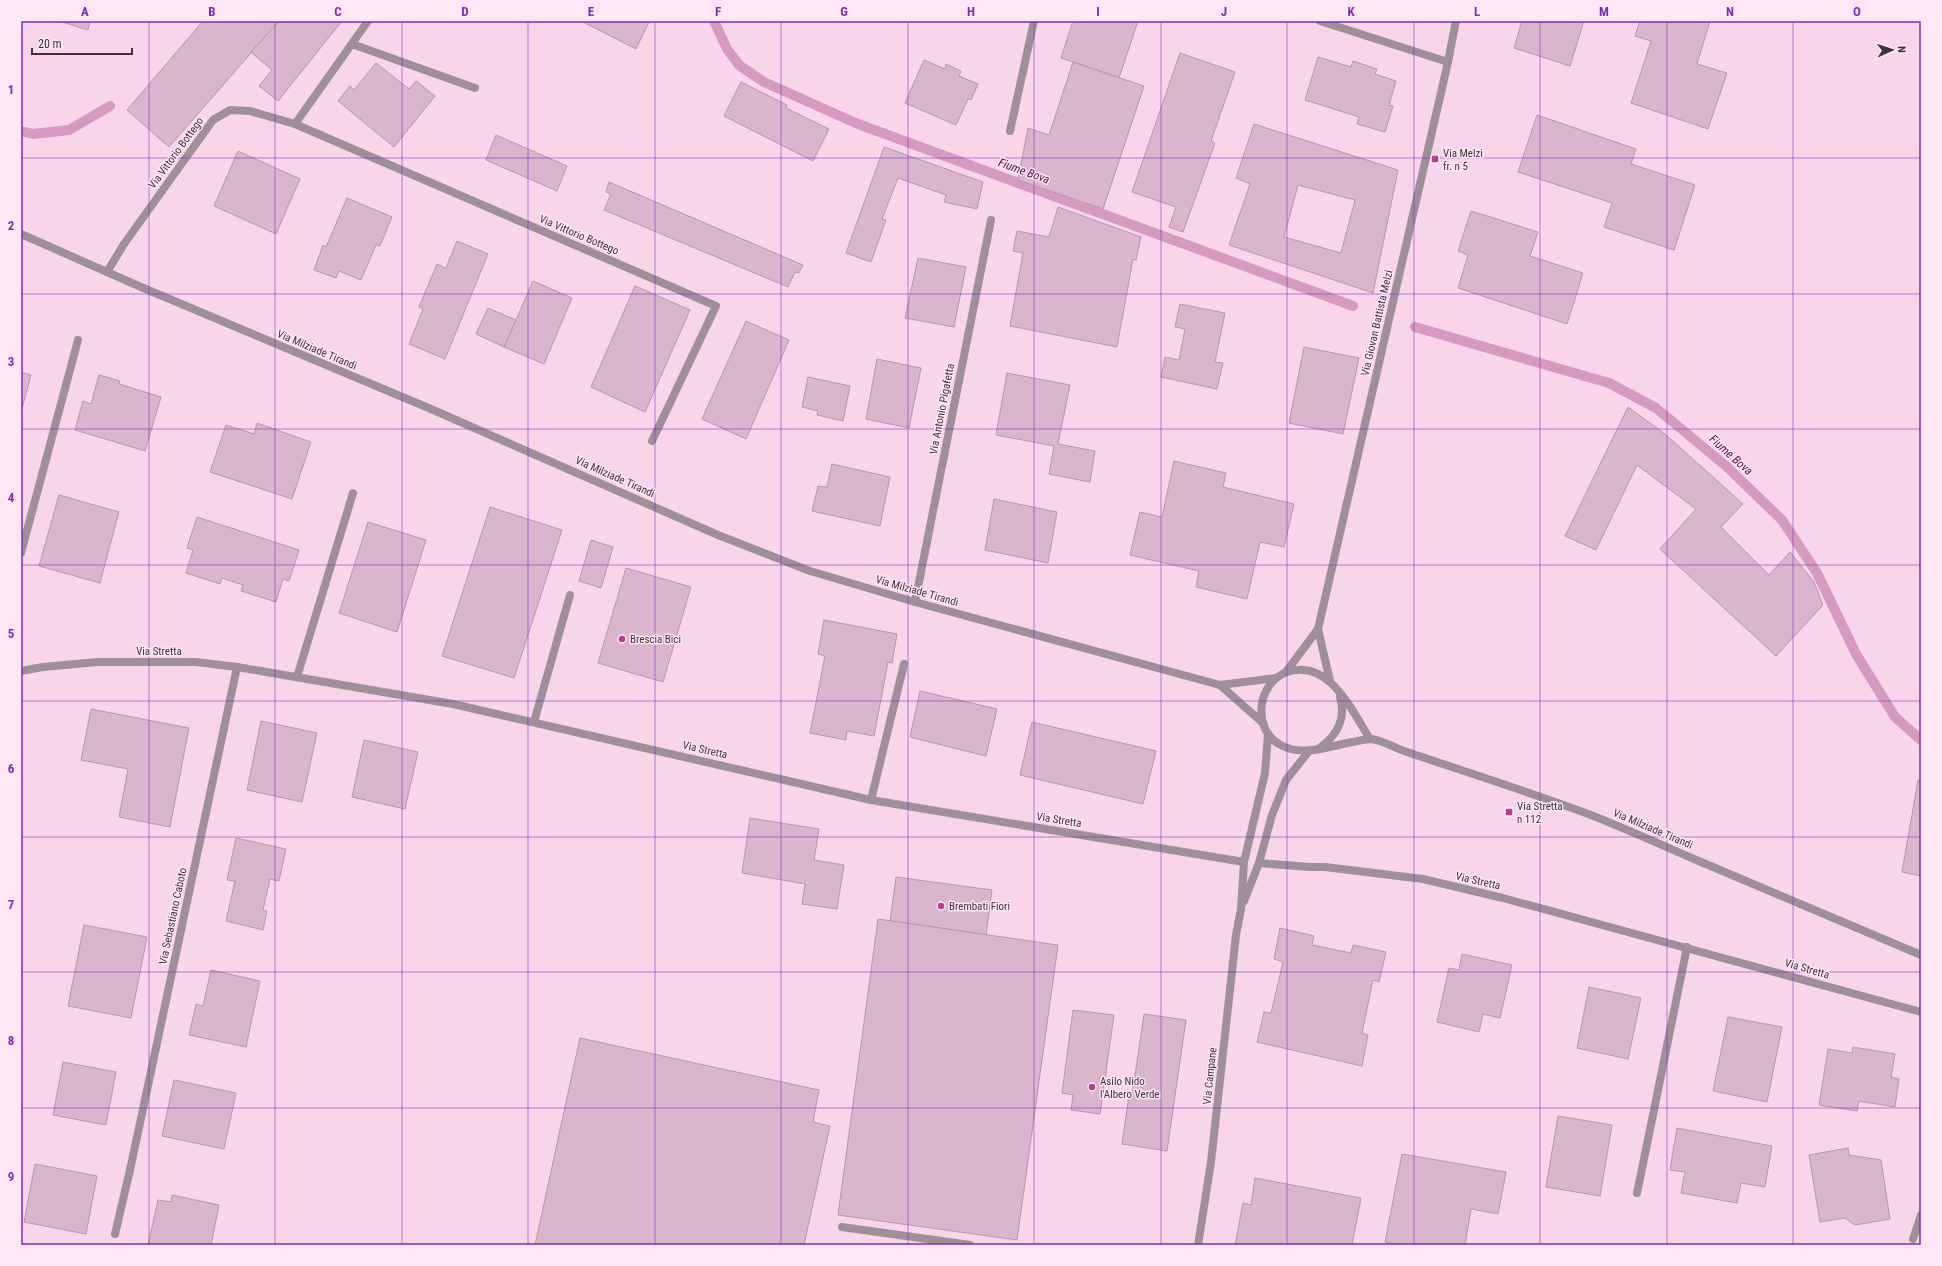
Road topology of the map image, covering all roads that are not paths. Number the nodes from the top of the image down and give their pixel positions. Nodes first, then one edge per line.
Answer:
1 (368, 21) edge
2 (1034, 21) edge
3 (1320, 21) edge
4 (1456, 21) edge
5 (352, 44) junction
6 (1448, 62) junction
7 (475, 88) dead end
8 (295, 124) junction
9 (1010, 131) dead end
10 (991, 220) dead end
11 (21, 234) edge
12 (107, 272) junction
13 (78, 340) dead end
14 (652, 441) dead end
15 (353, 493) dead end
16 (21, 554) edge
17 (570, 595) dead end
18 (915, 602) junction
19 (1318, 629) junction
20 (904, 664) dead end
21 (237, 667) junction
22 (21, 671) edge
23 (1286, 672) junction
24 (297, 677) junction
25 (1276, 678) junction
26 (1330, 682) junction
27 (1220, 685) junction
28 (1338, 691) junction
29 (534, 722) junction
30 (1263, 723) junction
31 (1268, 734) junction
32 (1370, 739) junction
33 (1319, 748) junction
34 (1309, 751) junction
35 (871, 800) junction
36 (1244, 862) junction
37 (1259, 863) junction
38 (1241, 909) junction
39 (1687, 948) junction
40 (1921, 955) edge
41 (1921, 1012) edge
42 (1637, 1193) dead end
43 (1921, 1215) edge
44 (842, 1227) dead end
45 (115, 1234) dead end
46 (1913, 1239) dead end
47 (970, 1245) edge
48 (1198, 1245) edge

1 - 5 street
2 - 9 street
3 - 6 street
4 - 6 street, Via Giovan Battista Melzi
5 - 7 street
5 - 8 street
6 - 19 street, Via Giovan Battista Melzi
8 - 12 street, Via Vittorio Bottego
8 - 14 street, Via Vittorio Bottego
10 - 18 street, Via Antonio Pigafetta
11 - 12 street, Via Milziade Tirandi
12 - 18 street, Via Milziade Tirandi
13 - 16 street
15 - 24 street
17 - 29 street
18 - 27 street, Via Milziade Tirandi
19 - 23 street, Via Giovan Battista Melzi
19 - 26 street, Via Giovan Battista Melzi
20 - 35 street
21 - 22 street, Via Stretta
21 - 24 street, Via Stretta
21 - 45 street, Via Sebastiano Caboto
23 - 25 street, Via Milziade Tirandi
23 - 26 street, Via Milziade Tirandi
24 - 29 street, Via Stretta
25 - 27 street, Via Milziade Tirandi
25 - 30 street, Via Milziade Tirandi
26 - 28 street, Via Milziade Tirandi
27 - 30 street, Via Milziade Tirandi
28 - 32 street, Via Milziade Tirandi
28 - 33 street, Via Milziade Tirandi
29 - 35 street, Via Stretta
30 - 31 street, Via Milziade Tirandi
31 - 34 street, Via Milziade Tirandi
31 - 36 street, Via Campane
32 - 33 street, Via Milziade Tirandi
32 - 40 street, Via Milziade Tirandi
33 - 34 street, Via Milziade Tirandi
34 - 37 street, Via Campane
35 - 36 street, Via Stretta
36 - 38 street, Via Campane
37 - 38 street, Via Campane
37 - 39 street, Via Stretta
38 - 48 street, Via Campane
39 - 41 street, Via Stretta
39 - 42 street
43 - 46 street
44 - 47 street

